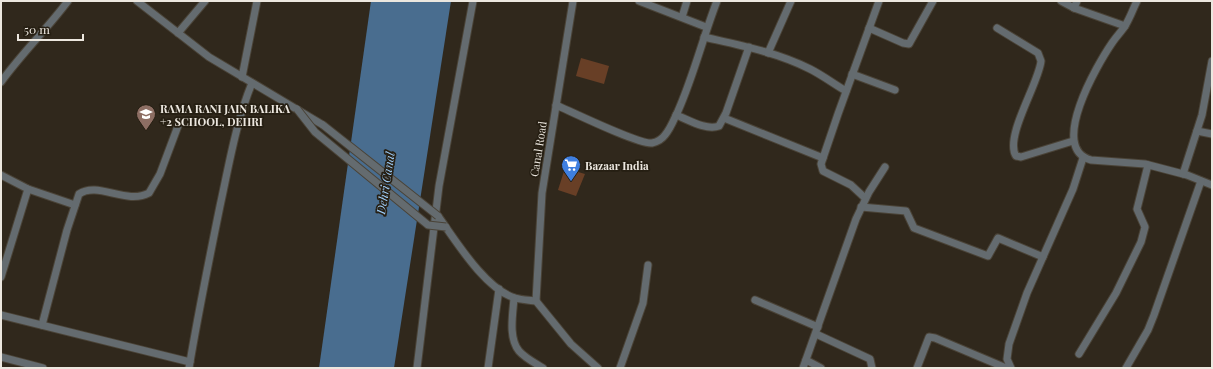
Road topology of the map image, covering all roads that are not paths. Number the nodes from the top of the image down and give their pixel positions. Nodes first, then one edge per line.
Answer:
1 (68, 1) edge
2 (137, 1) edge
3 (205, 1) edge
4 (257, 1) edge
5 (472, 1) edge
6 (573, 1) edge
7 (640, 1) edge
8 (688, 1) edge
9 (717, 1) edge
10 (791, 1) edge
11 (879, 1) edge
12 (933, 1) edge
13 (1061, 1) edge
14 (1137, 1) edge
15 (1075, 4) edge
16 (682, 17) junction
17 (1124, 26) junction
18 (706, 27) junction
19 (869, 28) junction
20 (997, 28) dead end
21 (178, 34) junction
22 (704, 36) junction
23 (749, 47) junction
24 (768, 53) junction
25 (1212, 61) edge
26 (852, 74) junction
27 (242, 77) junction
28 (1, 82) edge
29 (252, 83) junction
30 (895, 90) dead end
31 (846, 91) junction
32 (556, 105) junction
33 (297, 109) junction
34 (676, 114) junction
35 (724, 118) junction
36 (178, 126) dead end
37 (1197, 131) junction
38 (1212, 134) edge
39 (1073, 141) junction
40 (823, 158) junction
41 (1082, 158) junction
42 (1148, 165) junction
43 (885, 167) dead end
44 (1, 174) edge
45 (1183, 174) junction
46 (1201, 181) junction
47 (1212, 185) edge
48 (28, 189) junction
49 (865, 198) junction
50 (75, 205) junction
51 (861, 207) junction
52 (446, 227) junction
53 (1043, 257) junction
54 (648, 265) dead end
55 (1, 277) edge
56 (499, 289) junction
57 (514, 298) junction
58 (755, 300) dead end
59 (536, 301) junction
60 (1, 315) edge
61 (42, 326) junction
62 (817, 331) junction
63 (1080, 354) dead end
64 (1, 357) edge
65 (806, 360) junction
66 (190, 365) edge
67 (43, 368) edge
68 (417, 368) edge
69 (488, 368) edge
70 (543, 368) edge
71 (598, 368) edge
72 (620, 368) edge
73 (803, 368) edge
74 (821, 368) edge
75 (872, 368) edge
76 (917, 368) edge
77 (1006, 368) edge
78 (1011, 368) edge
79 (1126, 368) edge

1 - 28 street
2 - 21 street
3 - 21 street
4 - 27 street
5 - 68 street
6 - 32 street, Canal Road
7 - 16 street
8 - 16 street
9 - 18 street
10 - 24 street
11 - 19 street
12 - 19 street
13 - 15 street
14 - 17 street
15 - 17 street
16 - 18 street
17 - 39 street
18 - 22 street
19 - 26 street
20 - 39 street
21 - 27 street
22 - 23 street
22 - 34 street
23 - 24 street
23 - 35 street
24 - 31 street
25 - 37 street
26 - 30 street
26 - 31 street
27 - 29 street
29 - 33 street
29 - 66 street
31 - 40 street
32 - 34 street
32 - 59 street, Canal Road
33 - 52 street, bridge
33 - 52 street, bridge
34 - 35 street
35 - 40 street
36 - 50 street
37 - 38 street
37 - 45 street
39 - 41 street
40 - 49 street
41 - 42 street
41 - 53 street
42 - 45 street
42 - 63 street
43 - 49 street
44 - 48 street
45 - 46 street
46 - 47 street
46 - 79 street
48 - 50 street
48 - 55 street
49 - 51 street
50 - 61 street
51 - 53 street
51 - 62 street
52 - 56 street
53 - 78 street
54 - 72 street
56 - 57 street
56 - 69 street
57 - 59 street
57 - 70 street
58 - 62 street
59 - 71 street
60 - 61 street
61 - 66 street
62 - 65 street
62 - 75 street
64 - 67 street
65 - 73 street
65 - 74 street
76 - 77 street

